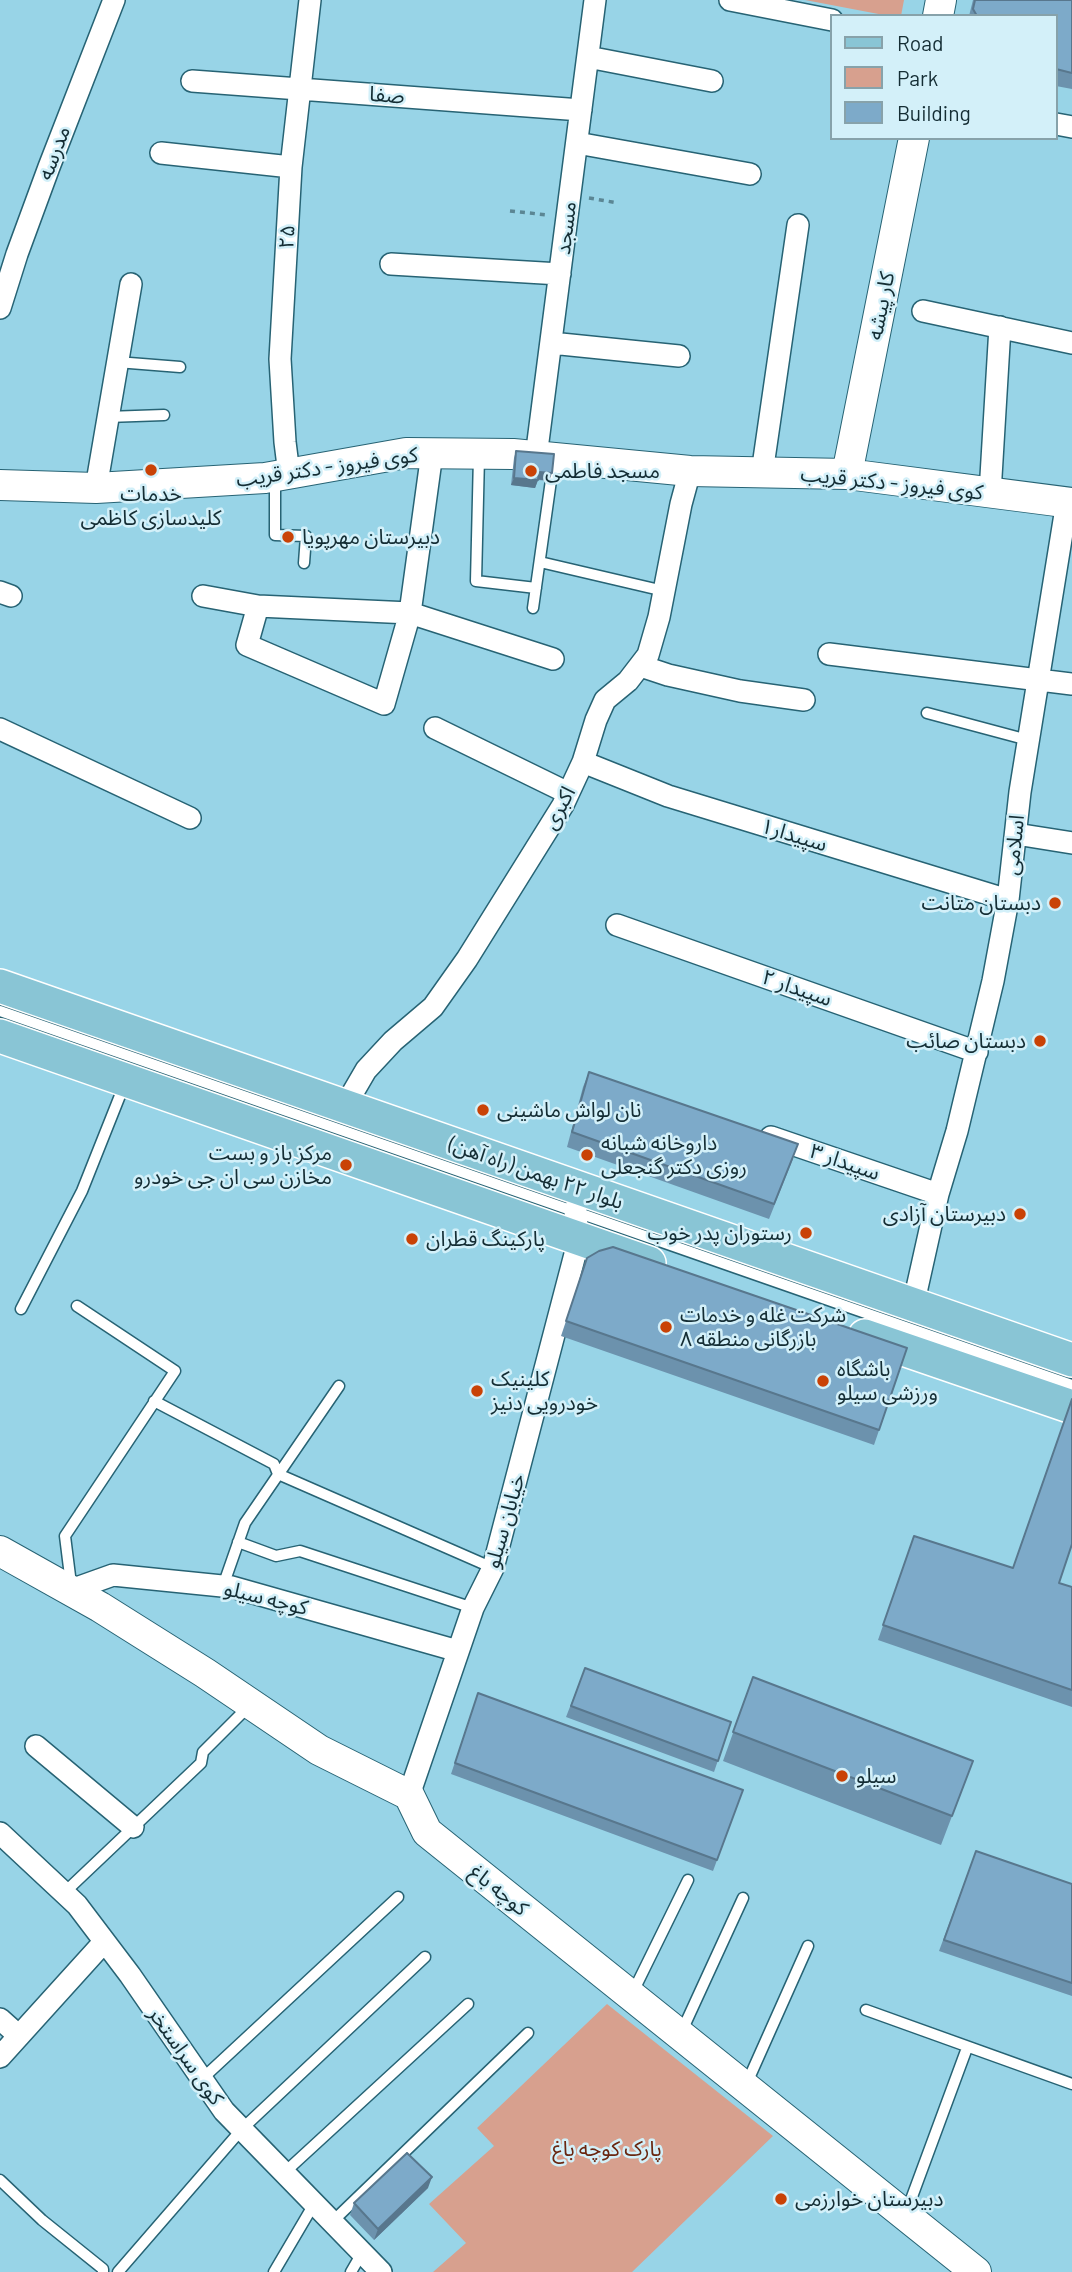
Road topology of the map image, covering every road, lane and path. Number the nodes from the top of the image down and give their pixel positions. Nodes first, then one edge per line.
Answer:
1 (114, 0) edge
2 (310, 0) edge
3 (595, 0) edge
4 (730, 0) edge
5 (830, 20) edge
6 (588, 57) junction
7 (192, 81) dead end
8 (712, 81) dead end
9 (299, 89) junction
10 (581, 110) junction
11 (914, 140) edge
12 (577, 144) junction
13 (162, 153) dead end
14 (291, 167) junction
15 (750, 174) dead end
16 (570, 194) junction
17 (618, 203) dead end
18 (510, 211) dead end
19 (567, 217) junction
20 (798, 225) dead end
21 (391, 264) dead end
22 (560, 274) junction
23 (131, 284) dead end
24 (0, 307) edge
25 (923, 312) dead end
26 (1000, 327) junction
27 (551, 343) junction
28 (1072, 343) edge
29 (678, 356) dead end
30 (117, 362) junction
31 (180, 367) dead end
32 (164, 415) dead end
33 (107, 417) junction
34 (432, 453) junction
35 (479, 454) junction
36 (545, 458) junction
37 (690, 471) junction
38 (762, 473) junction
39 (847, 474) junction
40 (282, 475) junction
41 (0, 485) edge
42 (96, 488) junction
43 (989, 492) junction
44 (1070, 503) edge
45 (540, 562) junction
46 (304, 563) dead end
47 (536, 588) junction
48 (664, 591) junction
49 (203, 596) dead end
50 (258, 606) junction
51 (533, 608) dead end
52 (410, 613) junction
53 (829, 654) dead end
54 (554, 659) dead end
55 (641, 666) junction
56 (1038, 680) junction
57 (1072, 684) edge
58 (804, 700) dead end
59 (928, 713) dead end
60 (435, 728) dead end
61 (0, 729) edge
62 (1028, 740) junction
63 (583, 762) junction
64 (568, 793) junction
65 (190, 818) dead end
66 (1016, 834) junction
67 (1072, 843) edge
68 (1008, 900) junction
69 (617, 925) dead end
70 (0, 986) edge
71 (0, 1011) edge
72 (0, 1036) edge
73 (977, 1052) junction
74 (126, 1080) junction
75 (345, 1106) junction
76 (753, 1131) edge
77 (938, 1194) junction
78 (579, 1213) junction
79 (77, 1306) dead end
80 (913, 1306) junction
81 (20, 1309) dead end
82 (1072, 1360) edge
83 (1072, 1385) edge
84 (340, 1386) dead end
85 (154, 1401) junction
86 (1072, 1407) edge
87 (278, 1474) junction
88 (238, 1542) junction
89 (1, 1556) edge
90 (494, 1568) junction
91 (223, 1586) junction
92 (71, 1590) junction
93 (473, 1608) junction
94 (458, 1651) junction
95 (251, 1704) junction
96 (36, 1746) dead end
97 (409, 1795) junction
98 (133, 1827) junction
99 (0, 1833) edge
100 (688, 1880) dead end
101 (64, 1893) junction
102 (398, 1897) dead end
103 (743, 1898) dead end
104 (104, 1942) junction
105 (808, 1946) dead end
106 (425, 1957) dead end
107 (631, 1997) junction
108 (468, 2004) dead end
109 (866, 2010) dead end
110 (0, 2019) edge
111 (528, 2033) dead end
112 (19, 2036) junction
113 (680, 2036) junction
114 (967, 2048) junction
115 (0, 2057) edge
116 (202, 2079) junction
117 (1072, 2084) edge
118 (745, 2087) junction
119 (242, 2129) junction
120 (284, 2173) junction
121 (0, 2180) edge
122 (314, 2204) junction
123 (905, 2215) junction
124 (331, 2223) junction
125 (362, 2253) junction
126 (103, 2272) edge
127 (118, 2272) edge
128 (274, 2272) edge
129 (351, 2272) edge
130 (381, 2272) edge
131 (976, 2272) edge

1 - 24 street, مدرسه
2 - 9 street, ۲۵
3 - 6 street, مسجد
4 - 5 street
6 - 8 street
6 - 10 street, مسجد
7 - 9 street, صفا
9 - 10 street, صفا
9 - 14 street, ۲۵
10 - 12 street, مسجد
11 - 39 main road, کار پیشه
12 - 15 street
12 - 16 street, مسجد
13 - 14 street
14 - 40 street, ۲۵
16 - 17 path
16 - 19 street, مسجد
18 - 19 path
19 - 22 street, مسجد
20 - 38 street
21 - 22 street
22 - 27 street, مسجد
23 - 30 street
25 - 26 street
26 - 28 street
26 - 43 street
27 - 29 street
27 - 36 street, مسجد
30 - 31 lane
30 - 33 street
32 - 33 lane
33 - 42 street
34 - 35 main road, کوی فیروز - دکتر قریب
34 - 40 main road, کوی فیروز - دکتر قریب
34 - 52 street
35 - 36 main road, کوی فیروز - دکتر قریب
35 - 47 lane
36 - 37 main road, کوی فیروز - دکتر قریب
36 - 45 lane
37 - 38 main road, کوی فیروز - دکتر قریب
37 - 48 street, اکبری
38 - 39 main road, کوی فیروز - دکتر قریب
39 - 43 main road, کوی فیروز - دکتر قریب
40 - 42 main road, کوی فیروز - دکتر قریب
40 - 46 lane
41 - 42 main road, کوی فیروز - دکتر قریب
43 - 44 main road, کوی فیروز - دکتر قریب
44 - 56 street, اسلامی
45 - 47 lane
45 - 48 lane
47 - 51 lane
48 - 55 street, اکبری
49 - 50 street
50 - 52 street
50 - 52 street
52 - 54 street
53 - 56 street
55 - 58 street
55 - 63 street, اکبری
56 - 57 street
56 - 62 street, اسلامی
59 - 62 lane
60 - 64 street
61 - 65 street
62 - 66 street, اسلامی
63 - 64 street, اکبری
63 - 68 street, سپیدار۱
64 - 75 street, اکبری
66 - 67 street
66 - 68 street, اسلامی
68 - 73 street, اسلامی
69 - 73 street, سپیدار ۲
70 - 75 main road, بلوار ۲۲ بهمن (راه آهن)
71 - 78 lane
72 - 74 main road, بلوار ۲۲ بهمن (راه آهن)
73 - 77 street, اسلامی
74 - 78 main road, بلوار ۲۲ بهمن (راه آهن)
74 - 81 lane
75 - 78 main road, بلوار ۲۲ بهمن (راه آهن)
76 - 77 street, سپیدار ۳
77 - 80 street, اسلامی
78 - 80 main road, بلوار ۲۲ بهمن (راه آهن)
78 - 83 lane
78 - 86 main road, بلوار ۲۲ بهمن (راه آهن)
78 - 90 street, خیابان سیلو
79 - 85 lane
80 - 82 main road, بلوار ۲۲ بهمن (راه آهن)
84 - 87 lane
85 - 87 lane
85 - 92 lane
87 - 88 lane
87 - 90 lane
88 - 91 lane
88 - 93 lane
89 - 92 main road
90 - 93 street, خیابان سیلو
91 - 92 street, کوچه سیلو
91 - 94 street, کوچه سیلو
92 - 95 main road
93 - 94 street, خیابان سیلو
94 - 97 street, خیابان سیلو
95 - 97 main road
95 - 98 lane
96 - 98 street
97 - 107 main road, کوچه باغ
98 - 101 lane
99 - 101 street, کوی سراستخر
100 - 107 lane
101 - 104 street, کوی سراستخر
102 - 116 lane
103 - 113 lane
104 - 112 street
104 - 116 street, کوی سراستخر
105 - 118 lane
106 - 119 lane
107 - 113 main road, کوچه باغ
108 - 120 lane
109 - 114 lane
110 - 112 street
111 - 124 lane
112 - 115 street
113 - 118 main road, کوچه باغ
114 - 117 lane
114 - 123 lane
116 - 119 street, کوی سراستخر
118 - 123 main road, کوچه باغ
119 - 120 street, کوی سراستخر
119 - 127 lane
120 - 122 street, کوی سراستخر
121 - 126 lane
122 - 124 street, کوی سراستخر
122 - 128 lane
123 - 131 main road, کوچه باغ
124 - 125 street, کوی سراستخر
125 - 129 lane
125 - 130 street, کوی سراستخر

